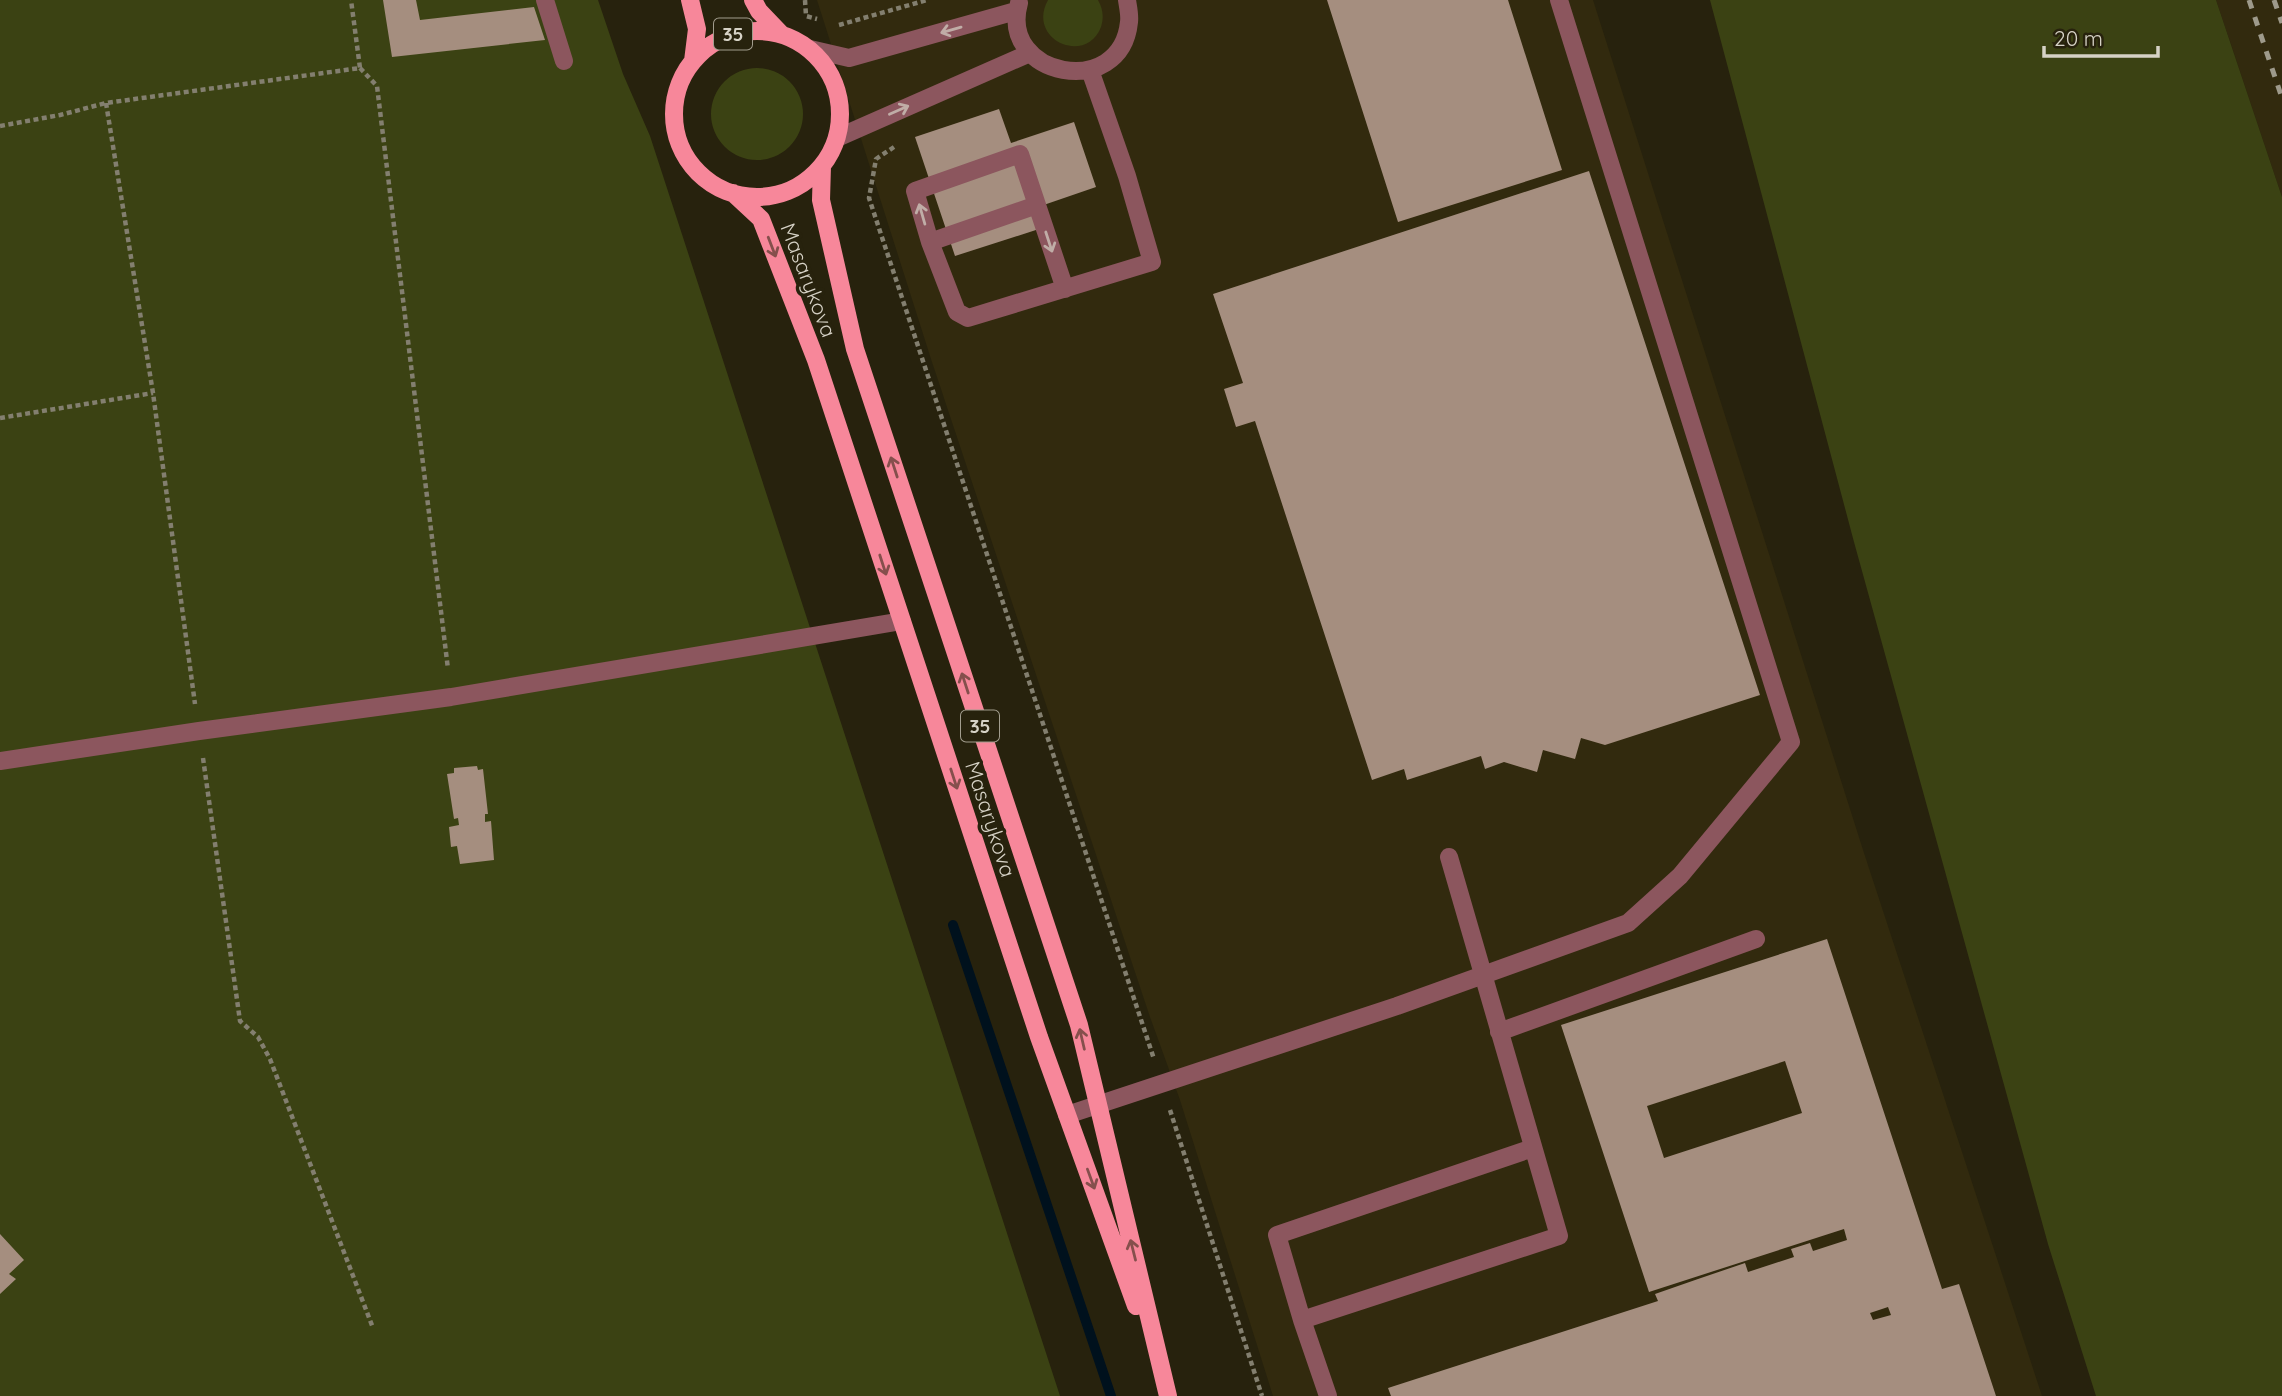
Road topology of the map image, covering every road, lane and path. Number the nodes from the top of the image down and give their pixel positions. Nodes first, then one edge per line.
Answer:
1 (351, 0) edge
2 (545, 0) edge
3 (690, 0) edge
4 (753, 0) edge
5 (805, 0) edge
6 (927, 0) edge
7 (1127, 0) edge
8 (1559, 0) edge
9 (1018, 6) edge
10 (863, 19) junction
11 (781, 34) junction
12 (810, 49) junction
13 (876, 51) junction
14 (1030, 52) junction
15 (564, 61) dead end
16 (693, 61) junction
17 (360, 68) junction
18 (1090, 70) junction
19 (899, 110) junction
20 (0, 126) edge
21 (837, 138) junction
22 (822, 166) junction
23 (733, 193) junction
24 (1037, 205) junction
25 (930, 242) junction
26 (1065, 289) junction
27 (153, 393) dead end
28 (0, 418) edge
29 (901, 621) junction
30 (451, 697) junction
31 (0, 761) edge
32 (1449, 857) dead end
33 (1756, 939) dead end
34 (1483, 975) junction
35 (1499, 1032) junction
36 (1162, 1084) junction
37 (1098, 1105) junction
38 (1067, 1115) junction
39 (1533, 1148) junction
40 (1302, 1320) junction
41 (1167, 1392) edge
42 (1262, 1396) edge
43 (1328, 1396) edge

1 - 17 path
2 - 15 lane
3 - 16 main road, Masarykova / 35
4 - 11 main road, Masarykova / 35
5 - 10 path
6 - 10 path
7 - 18 lane
8 - 34 lane
9 -> 13 lane
9 - 14 lane
10 - 13 path
11 - 12 main road, Masarykova / 35
11 - 16 main road, Masarykova / 35
12 - 13 lane
12 - 21 main road, Masarykova / 35
14 - 18 lane
19 -> 14 lane
16 - 23 main road, Masarykova / 35
17 - 20 path
17 - 30 path
18 - 26 lane
19 - 21 lane
19 - 36 path
21 - 22 main road, Masarykova / 35
22 - 23 main road, Masarykova / 35
37 -> 22 main road, Masarykova / 35
23 -> 29 main road, Masarykova / 35
24 - 25 lane
25 -> 24 lane
24 -> 26 lane
25 - 26 lane
27 - 28 path
29 - 30 lane
29 -> 38 main road, Masarykova / 35
30 - 31 lane
32 - 34 lane
33 - 35 lane
34 - 35 lane
34 - 36 lane
35 - 39 lane
36 - 37 lane
36 - 42 path
37 - 38 lane
41 -> 37 main road, Masarykova / 35
38 -> 41 main road, Masarykova / 35
39 - 40 lane
39 - 40 lane
40 - 43 lane

